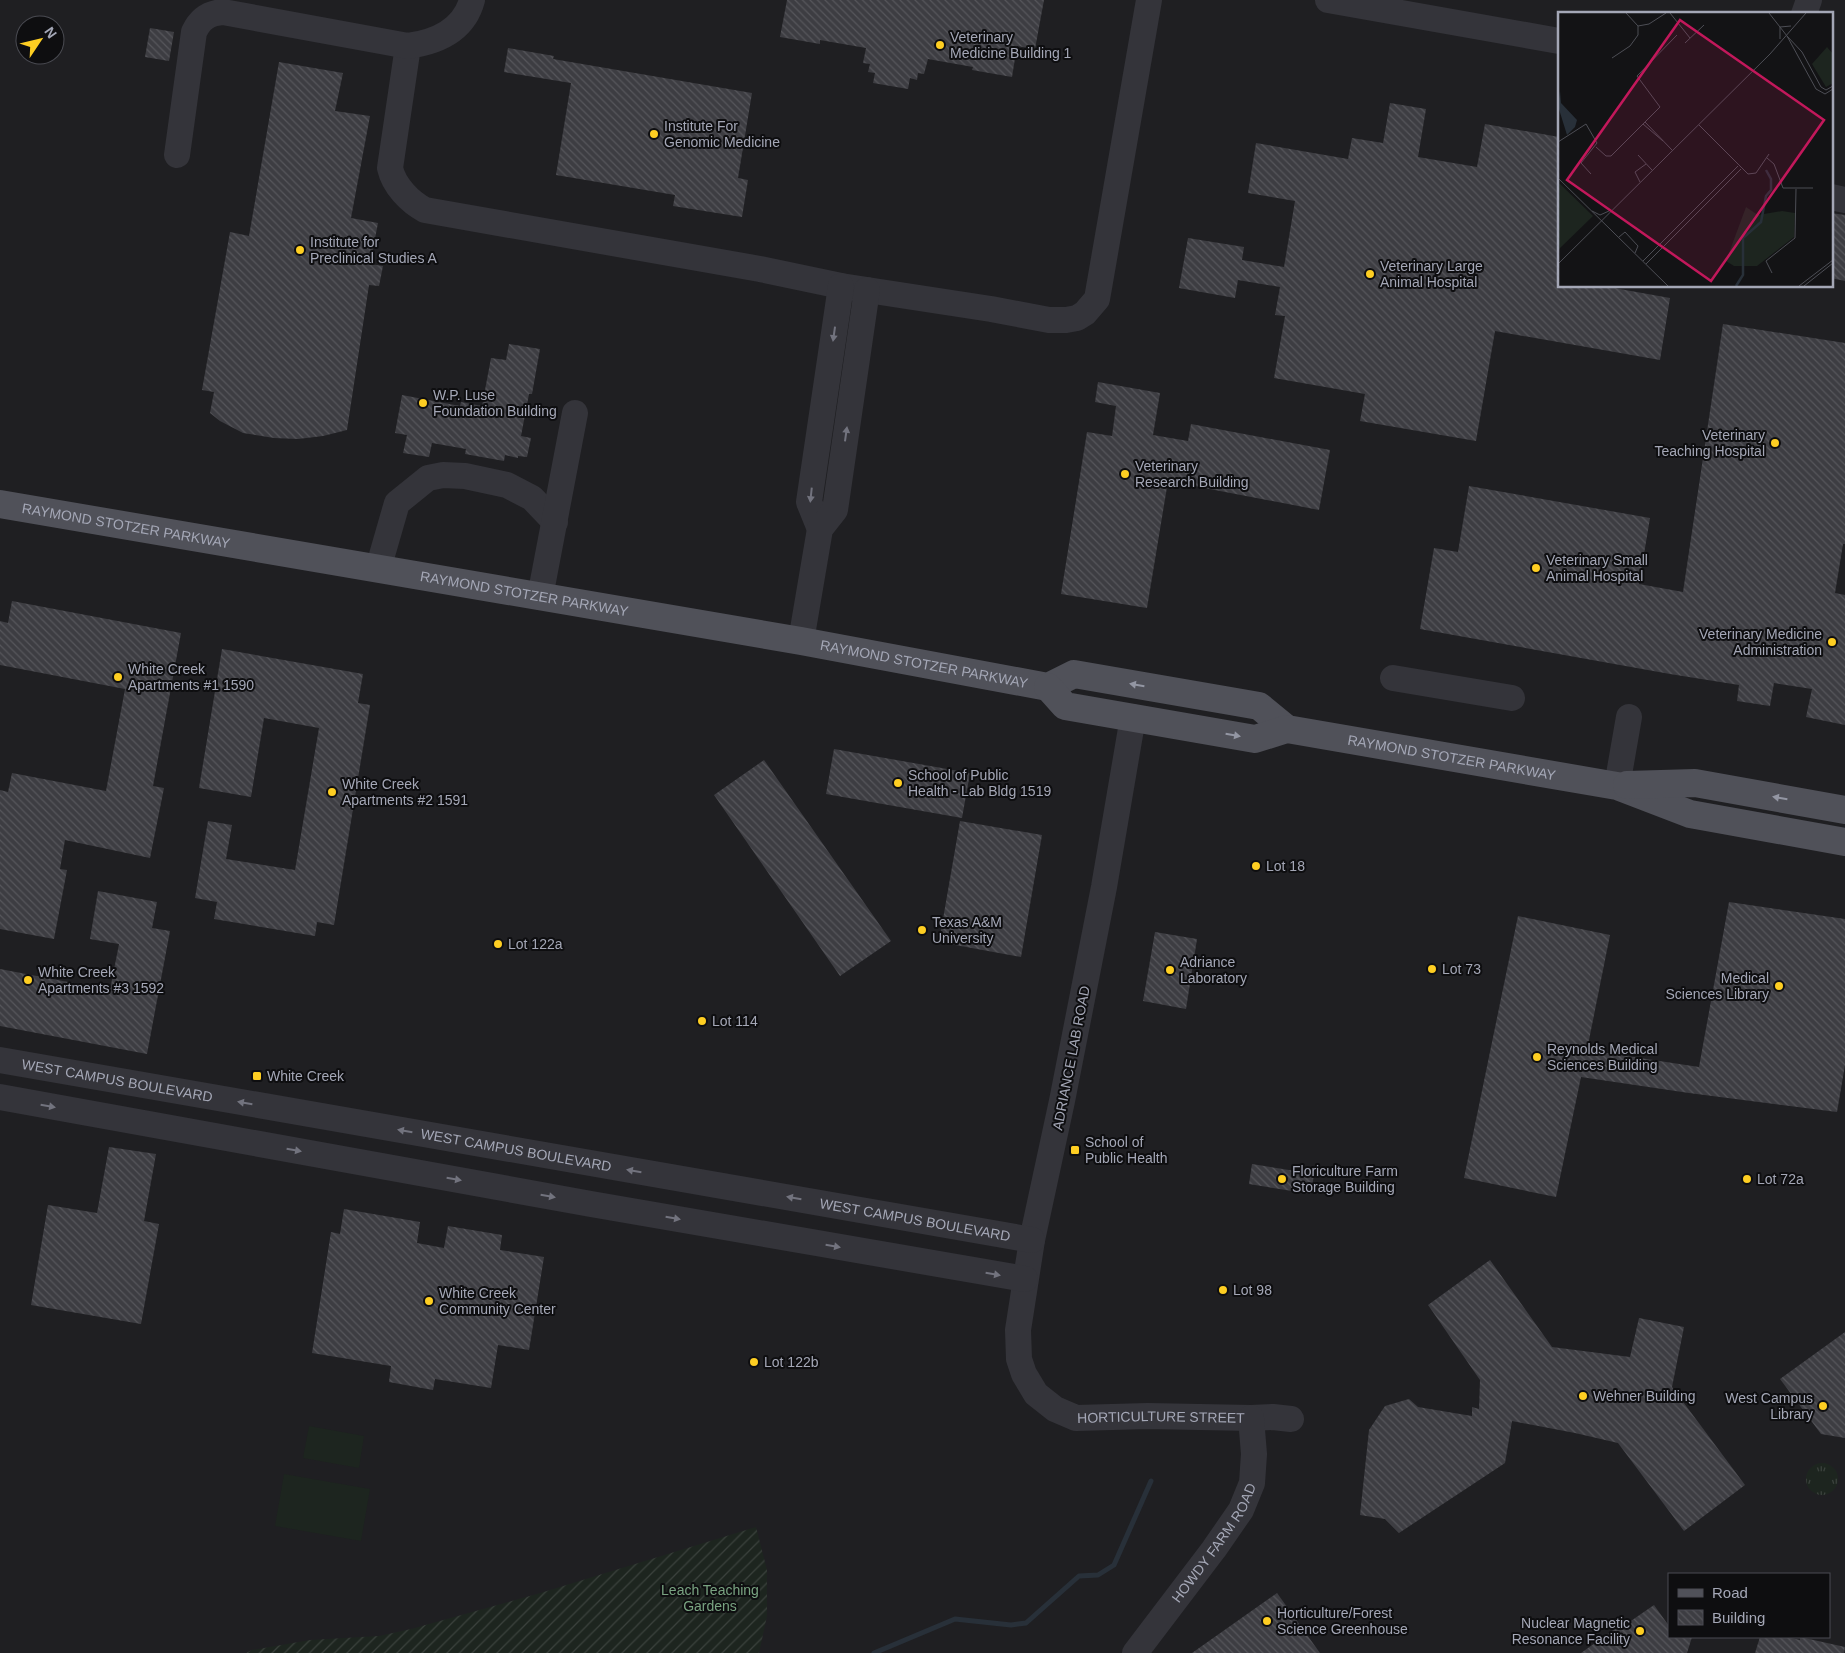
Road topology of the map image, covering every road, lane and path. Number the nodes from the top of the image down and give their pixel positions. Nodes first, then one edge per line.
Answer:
1 (472, 0) edge
2 (1149, 0) edge
3 (1328, 0) edge
4 (1809, 0) edge
5 (1805, 12) edge
6 (1558, 41) edge
7 (408, 46) junction
8 (178, 156) dead end
9 (1832, 198) edge
10 (1845, 200) edge
11 (841, 286) junction
12 (867, 290) junction
13 (575, 413) dead end
14 (1, 503) edge
15 (555, 522) junction
16 (820, 529) junction
17 (378, 569) junction
18 (540, 597) junction
19 (800, 641) junction
20 (1393, 678) dead end
21 (1048, 687) junction
22 (1512, 698) dead end
23 (1236, 702) junction
24 (1133, 717) junction
25 (1629, 717) dead end
26 (1287, 729) junction
27 (1617, 786) junction
28 (1816, 805) junction
29 (1845, 810) edge
30 (1811, 836) junction
31 (1845, 842) edge
32 (0, 1060) edge
33 (0, 1097) edge
34 (1032, 1240) junction
35 (1025, 1279) junction
36 (1036, 1394) joint
37 (1251, 1418) junction
38 (1291, 1419) dead end
39 (1135, 1653) edge

1 - 7 street
2 - 12 street
3 - 6 street
4 - 5 street
7 - 8 street
7 - 11 street
9 - 10 street
11 - 12 street
11 -> 16 street
16 -> 12 street
13 - 15 street
14 - 17 main road, RAYMOND STOTZER PARKWAY
15 - 17 street
15 - 18 street
16 - 19 street
17 - 18 main road, RAYMOND STOTZER PARKWAY
18 - 19 main road, RAYMOND STOTZER PARKWAY
19 - 21 main road, RAYMOND STOTZER PARKWAY
20 - 22 street
23 -> 21 main road, RAYMOND STOTZER PARKWAY
21 - 24 main road, RAYMOND STOTZER PARKWAY
23 - 24 main road
23 - 26 main road, RAYMOND STOTZER PARKWAY
24 -> 26 main road, RAYMOND STOTZER PARKWAY
24 - 34 street, ADRIANCE LAB ROAD
25 - 27 street
26 - 27 main road, RAYMOND STOTZER PARKWAY
28 -> 27 main road, RAYMOND STOTZER PARKWAY
27 - 30 main road, RAYMOND STOTZER PARKWAY
28 - 29 main road, RAYMOND STOTZER PARKWAY
28 - 30 main road
30 - 31 main road, RAYMOND STOTZER PARKWAY
34 -> 32 street, WEST CAMPUS BOULEVARD
33 -> 35 street
34 - 35 street, ADRIANCE LAB ROAD
35 - 36 street, ADRIANCE LAB ROAD
36 - 37 street, HORTICULTURE STREET
37 - 38 street, HORTICULTURE STREET
37 - 39 street, HOWDY FARM ROAD

